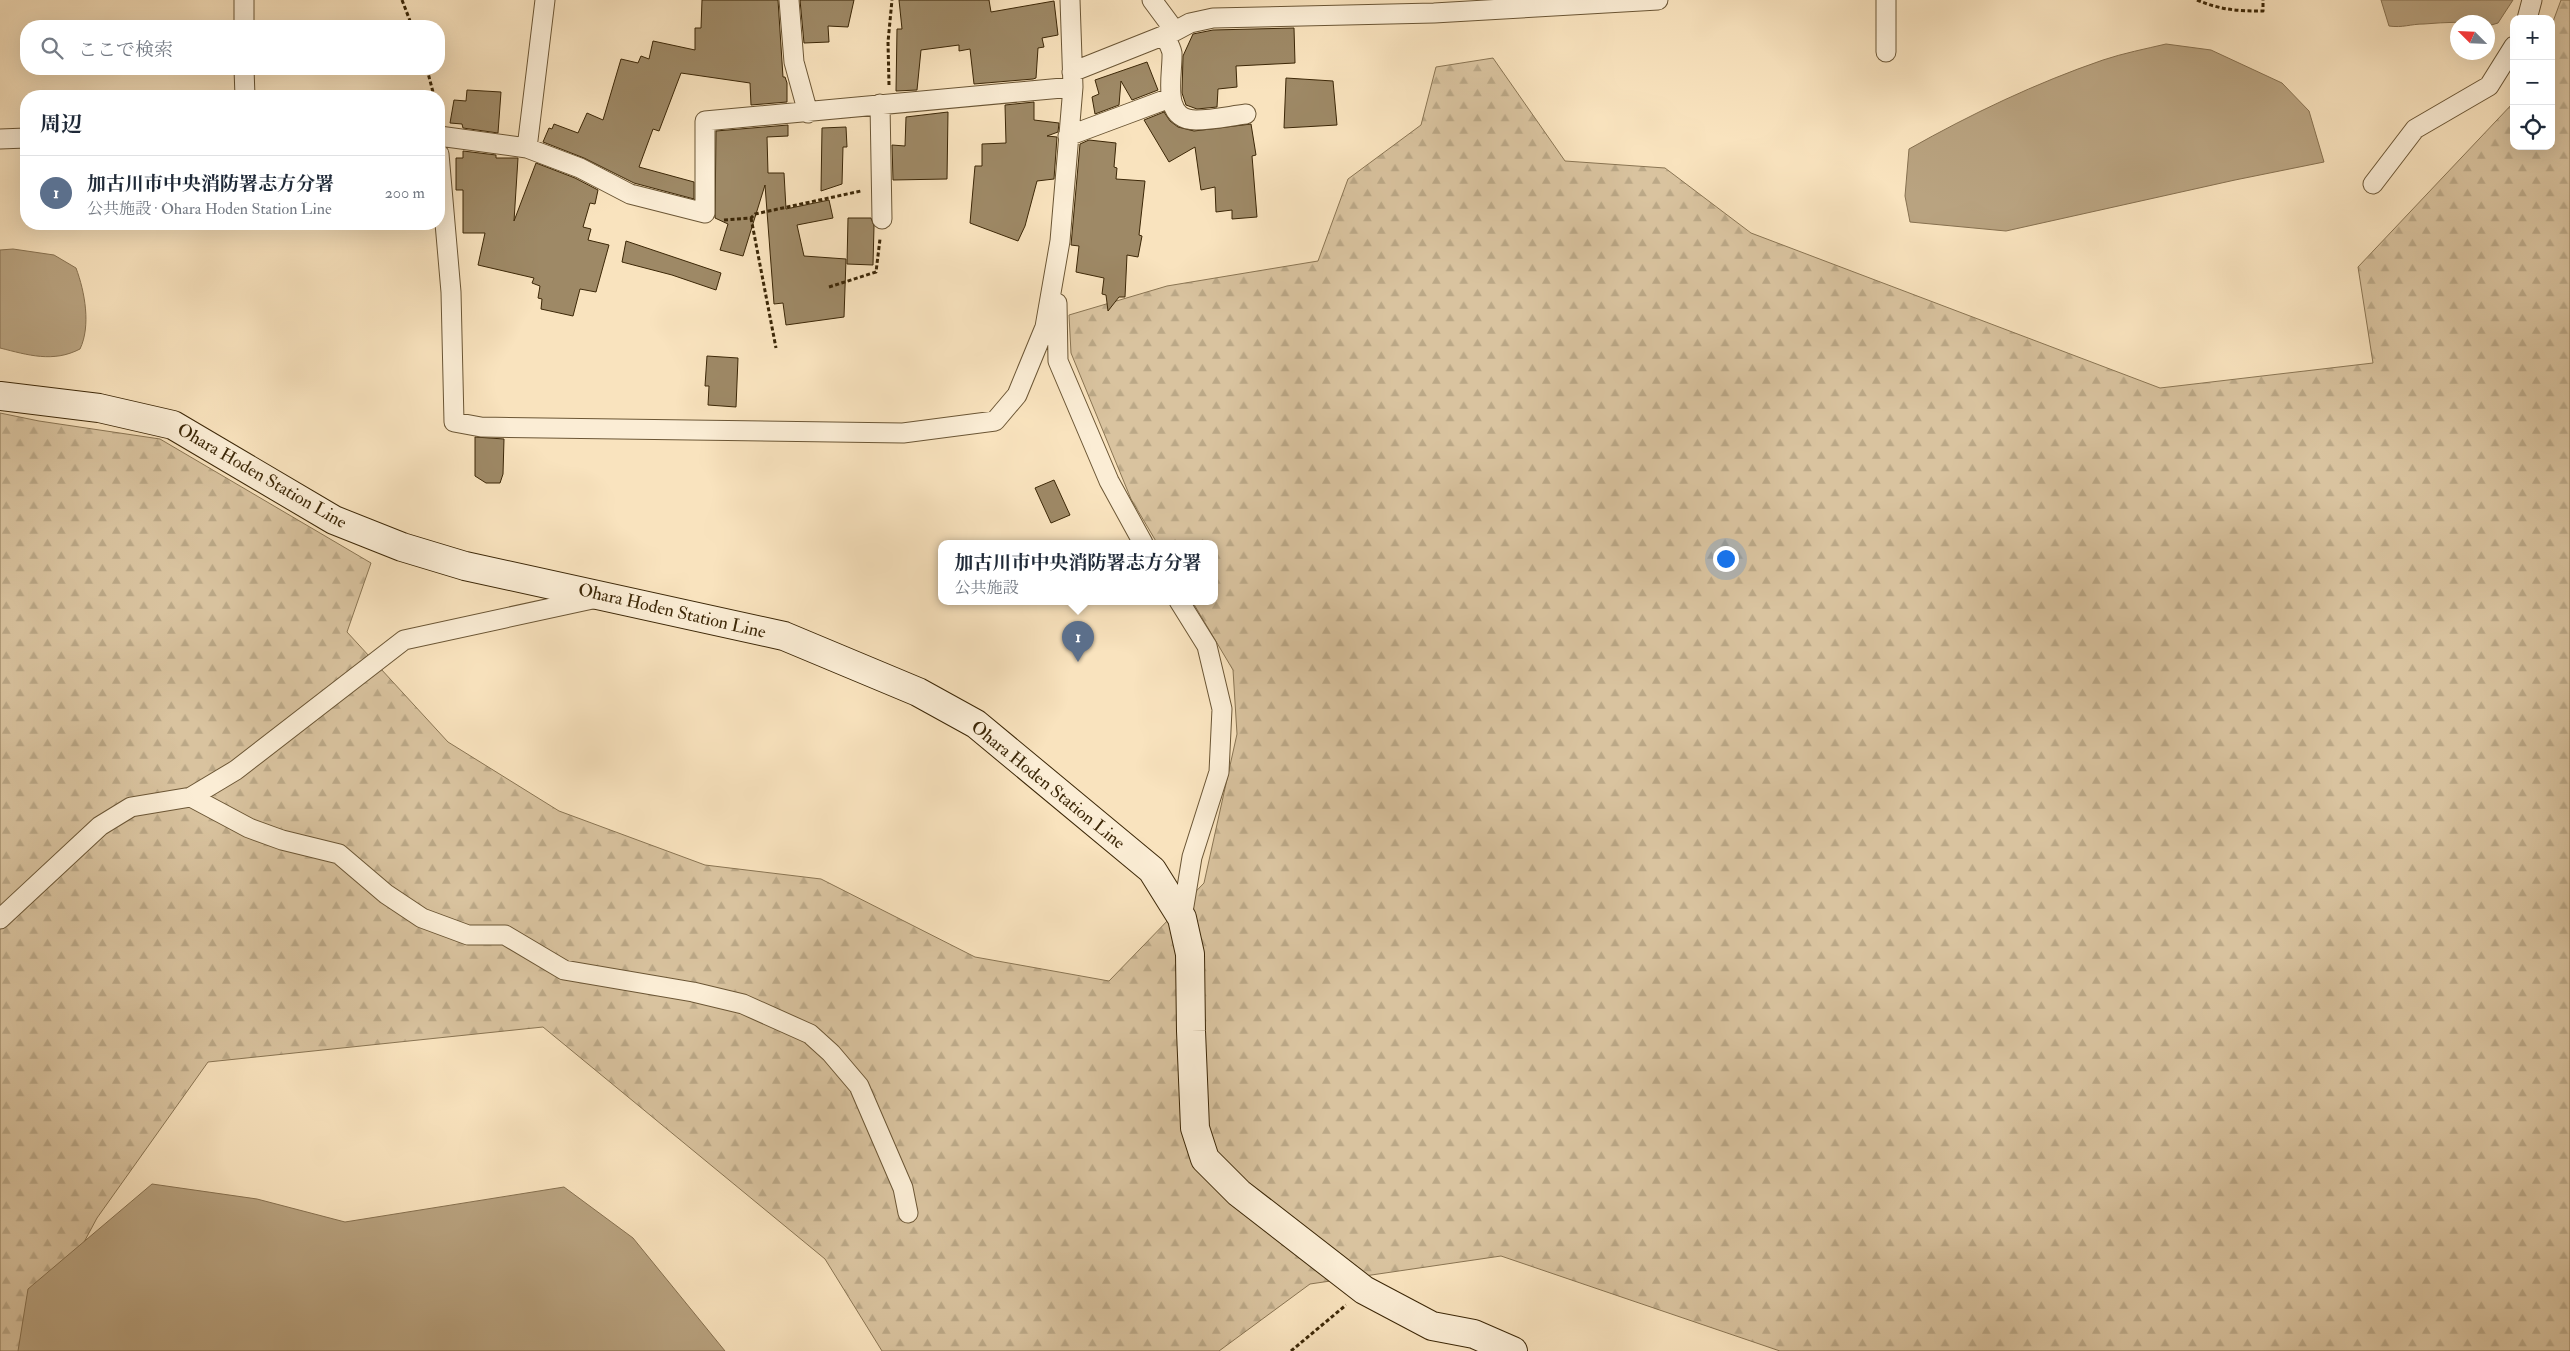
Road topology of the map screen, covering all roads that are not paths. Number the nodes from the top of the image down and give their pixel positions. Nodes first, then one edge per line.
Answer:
1 (244, 0) edge
2 (545, 0) edge
3 (789, 0) edge
4 (1070, 0) edge
5 (1152, 0) edge
6 (1658, 0) edge
7 (1886, 0) edge
8 (2532, 0) edge
9 (1274, 8) edge
10 (2528, 15) edge
11 (244, 20) edge
12 (1170, 33) junction
13 (1886, 52) dead end
14 (2510, 52) edge
15 (244, 75) edge
16 (1073, 79) junction
17 (244, 90) edge
18 (1170, 98) junction
19 (884, 103) junction
20 (808, 112) junction
21 (1246, 114) dead end
22 (1068, 136) junction
23 (445, 137) edge
24 (0, 138) edge
25 (20, 138) edge
26 (528, 148) junction
27 (2373, 184) dead end
28 (882, 219) road end
29 (445, 223) edge
30 (1055, 266) junction
31 (0, 396) edge
32 (1140, 540) edge
33 (608, 596) junction
34 (1181, 605) edge
35 (191, 797) junction
36 (1182, 918) junction
37 (0, 919) edge
38 (908, 1213) dead end
39 (1513, 1351) edge

1 - 11 street
2 - 26 street
3 - 20 street
4 - 16 street
5 - 12 street
6 - 9 street
7 - 13 street
8 - 10 street
9 - 12 street
12 - 16 street
12 - 18 street
14 - 27 street
15 - 17 street
16 - 19 street
16 - 22 street
18 - 21 street
18 - 22 street
19 - 20 street
19 - 28 street
20 - 26 street
22 - 30 street
23 - 26 street
24 - 25 street
29 - 30 street
30 - 32 street
31 - 33 main road, Ohara Hoden Station Line
33 - 35 street
33 - 36 main road, Ohara Hoden Station Line
34 - 36 street
35 - 37 street
35 - 38 street
36 - 39 main road, Ohara Hoden Station Line

